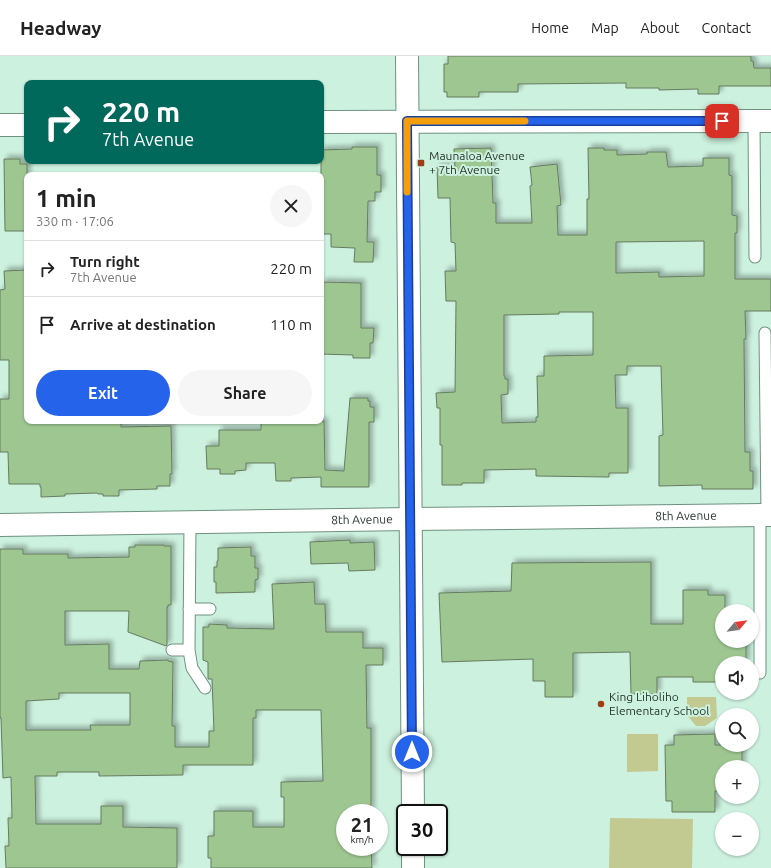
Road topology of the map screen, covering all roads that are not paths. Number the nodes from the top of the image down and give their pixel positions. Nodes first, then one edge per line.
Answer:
1 (406, 56) edge
2 (407, 121) junction
3 (762, 121) edge
4 (324, 122) edge
5 (0, 125) edge
6 (24, 125) edge
7 (755, 257) dead end
8 (765, 333) dead end
9 (766, 516) edge
10 (411, 519) junction
11 (190, 522) junction
12 (0, 525) edge
13 (189, 609) junction
14 (210, 609) dead end
15 (172, 650) dead end
16 (189, 650) junction
17 (760, 673) dead end
18 (205, 688) dead end
19 (413, 804) edge
20 (413, 856) edge
21 (413, 868) edge

1 - 2 street
2 - 3 street
2 - 4 street
2 - 10 street
3 - 7 lane
5 - 6 street
8 - 9 lane
9 - 10 street, 8th Avenue
9 - 17 lane
10 - 11 street, 8th Avenue
10 - 19 street
11 - 12 street, 8th Avenue
11 - 13 lane
13 - 14 lane
13 - 16 lane
15 - 16 lane
16 - 18 lane
20 - 21 street

